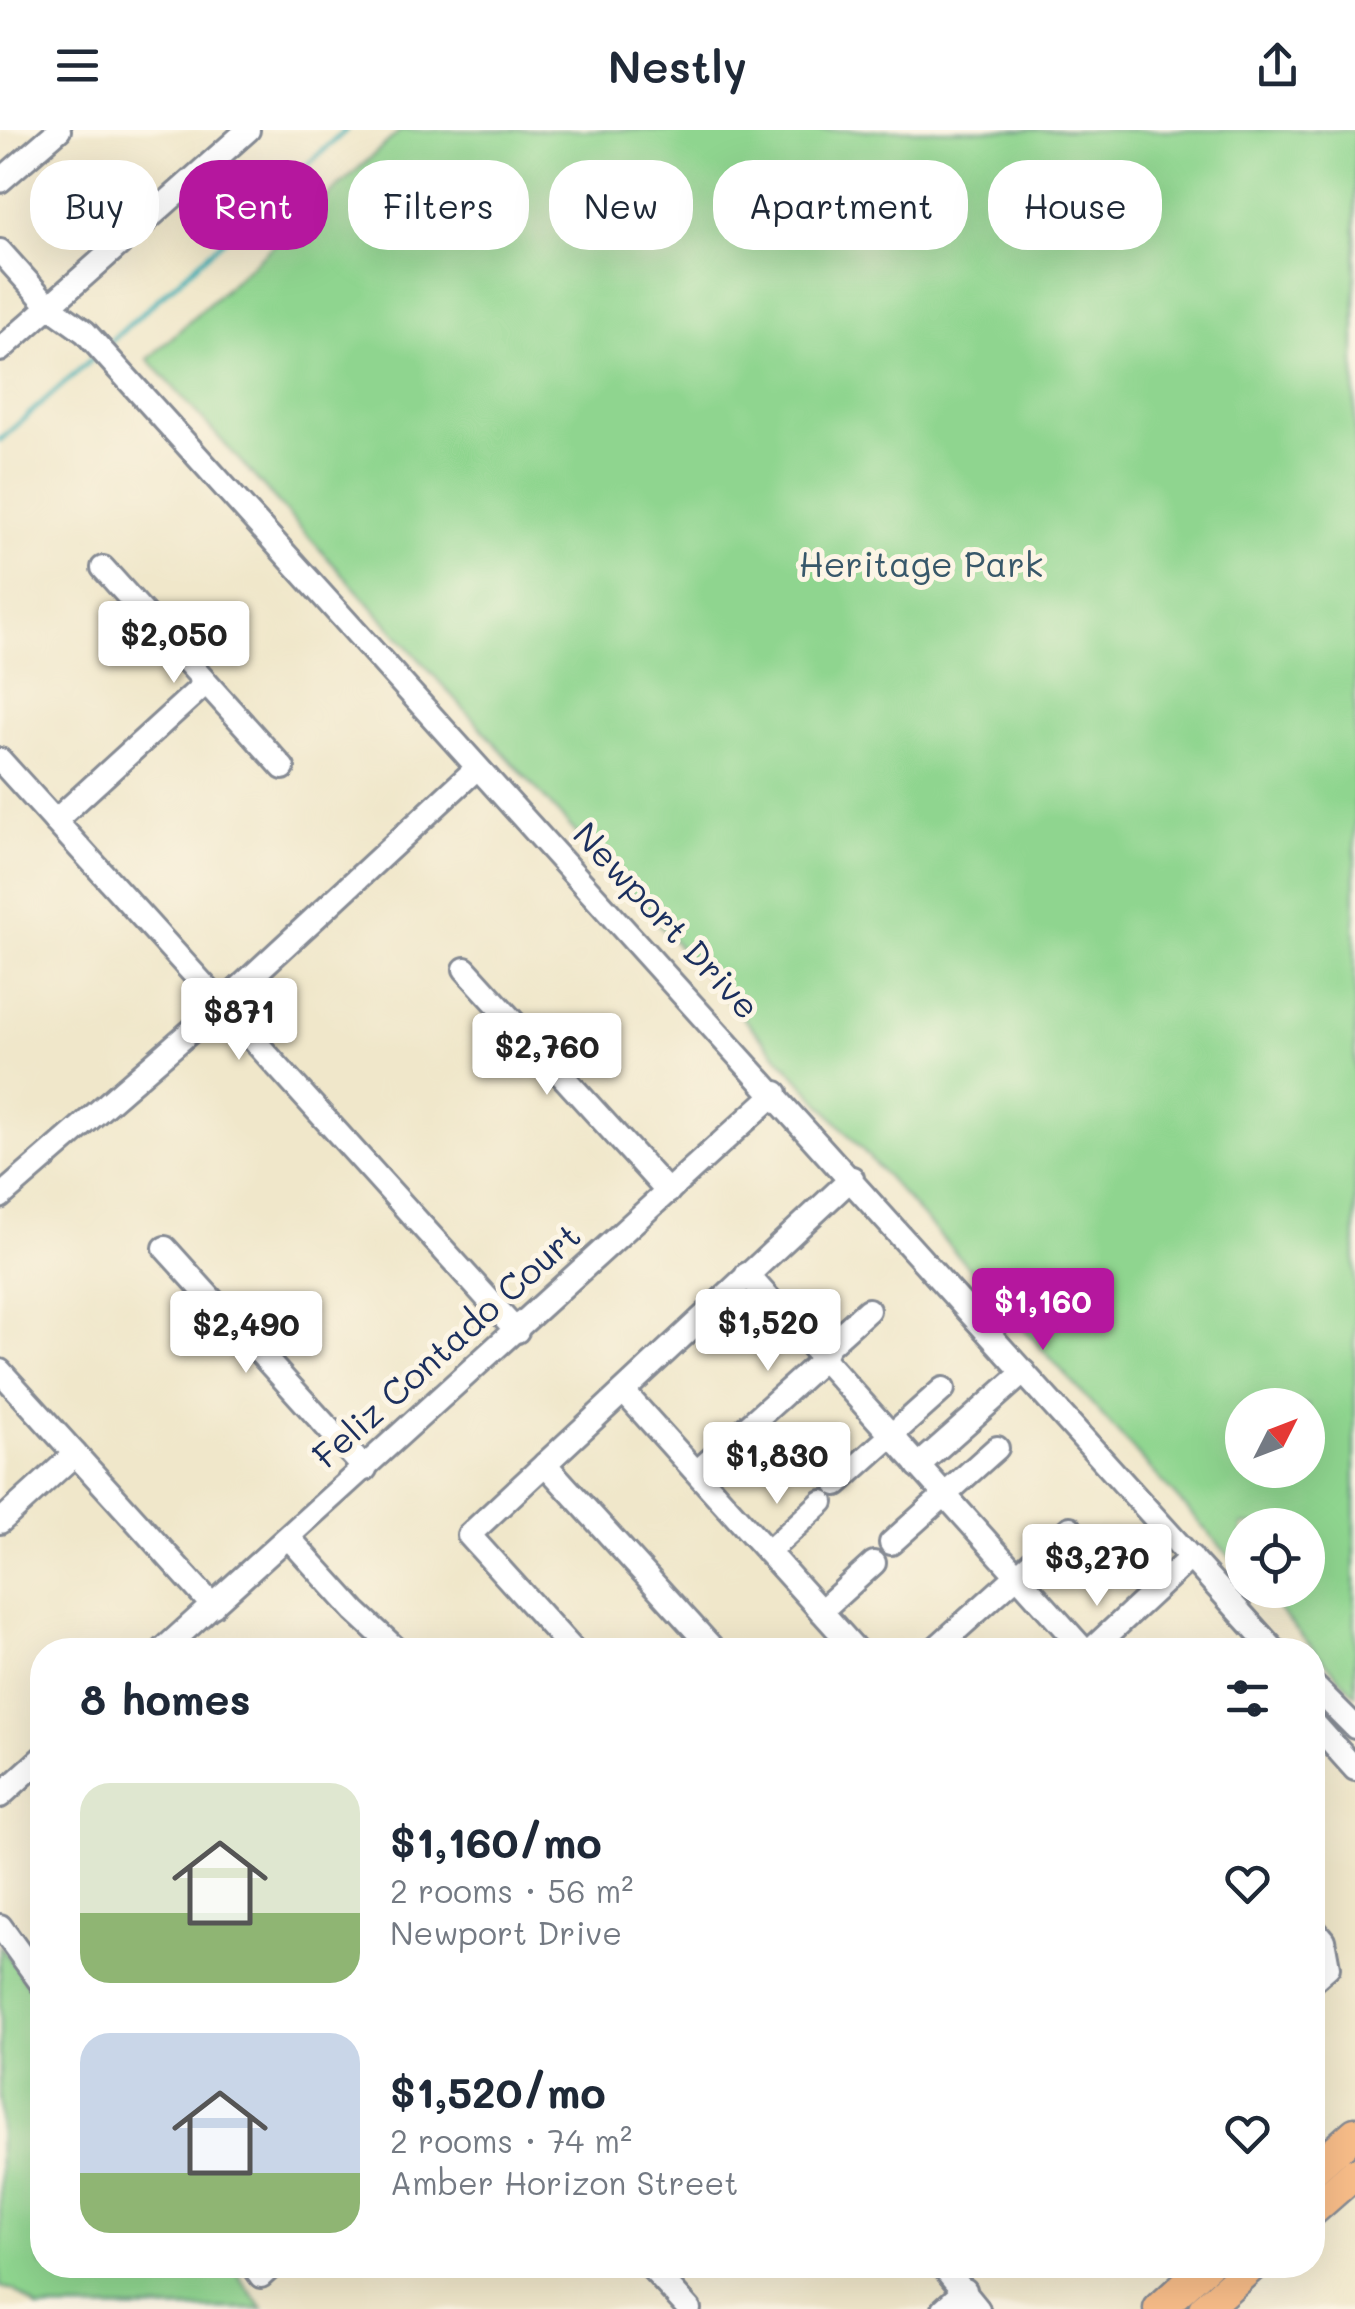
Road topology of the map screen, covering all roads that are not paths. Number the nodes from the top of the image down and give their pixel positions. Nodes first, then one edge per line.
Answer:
1 (59, 130) edge
2 (248, 130) edge
3 (0, 181) edge
4 (0, 251) edge
5 (50, 307) junction
6 (0, 350) edge
7 (102, 568) dead end
8 (206, 683) junction
9 (0, 760) edge
10 (283, 768) dead end
11 (477, 768) junction
12 (55, 820) junction
13 (464, 969) dead end
14 (221, 1005) junction
15 (776, 1093) junction
16 (852, 1178) junction
17 (668, 1192) junction
18 (0, 1197) edge
19 (165, 1248) dead end
20 (746, 1274) junction
21 (868, 1310) dead end
22 (517, 1330) junction
23 (822, 1360) junction
24 (0, 1371) edge
25 (1024, 1372) junction
26 (943, 1389) dead end
27 (624, 1392) junction
28 (890, 1436) junction
29 (997, 1448) dead end
30 (76, 1454) junction
31 (545, 1464) junction
32 (918, 1466) junction
33 (365, 1469) junction
34 (697, 1472) junction
35 (838, 1484) dead end
36 (944, 1495) junction
37 (822, 1502) dead end
38 (0, 1522) edge
39 (1070, 1528) dead end
40 (289, 1538) junction
41 (892, 1543) dead end
42 (768, 1552) junction
43 (1190, 1557) junction
44 (874, 1563) dead end
45 (1017, 1576) junction
46 (213, 1606) junction
47 (821, 1610) junction
48 (177, 1638) edge
49 (384, 1638) edge
50 (561, 1638) edge
51 (703, 1638) edge
52 (846, 1638) edge
53 (947, 1638) edge
54 (1076, 1638) edge
55 (1101, 1638) edge
56 (1261, 1638) edge
57 (1325, 1697) edge
58 (1355, 1727) edge
59 (1325, 1736) edge
60 (30, 1769) edge
61 (1355, 1770) edge
62 (0, 1796) edge
63 (0, 1926) edge
64 (30, 1967) edge
65 (1355, 2133) edge
66 (1325, 2160) edge
67 (1355, 2172) edge
68 (1325, 2199) edge
69 (661, 2278) edge
70 (953, 2278) edge
71 (1193, 2278) edge
72 (1236, 2278) edge
73 (972, 2300) edge
74 (688, 2309) edge
75 (944, 2309) edge
76 (1159, 2309) edge
77 (1204, 2309) edge

1 - 3 street
2 - 5 street
4 - 5 street, Newport Drive
5 - 6 street
5 - 11 street, Newport Drive
7 - 8 street
8 - 10 street
8 - 12 street
9 - 12 street
11 - 14 street
11 - 15 street, Newport Drive
12 - 14 street
13 - 17 street
14 - 18 street
14 - 22 street
15 - 16 street, Newport Drive
15 - 17 street, Feliz Contado Court
16 - 20 street
16 - 25 street, Newport Drive
17 - 22 street, Feliz Contado Court
19 - 33 street
20 - 23 street
20 - 27 street
21 - 23 street
22 - 33 street, Feliz Contado Court
23 - 28 street
23 - 34 street
24 - 30 street
25 - 32 street
25 - 43 street, Newport Drive
26 - 28 street
27 - 31 street
27 - 34 street
28 - 32 street
28 - 35 street
29 - 36 street
30 - 38 street
30 - 46 street
31 - 50 street
31 - 51 street
32 - 36 street
33 - 40 street, Feliz Contado Court
34 - 42 street
36 - 41 street
36 - 45 street
37 - 42 street
39 - 45 street
40 - 46 street, Feliz Contado Court
40 - 49 street
42 - 47 street
43 - 55 street
43 - 56 street, Newport Drive
44 - 47 street
45 - 53 street
45 - 54 street
46 - 48 street, Feliz Contado Court
47 - 52 street
57 - 58 street
59 - 61 street
60 - 62 street
63 - 64 street
65 - 66 main road
67 - 68 main road
69 - 74 street
70 - 73 street
71 - 76 main road
72 - 77 main road
73 - 75 street

